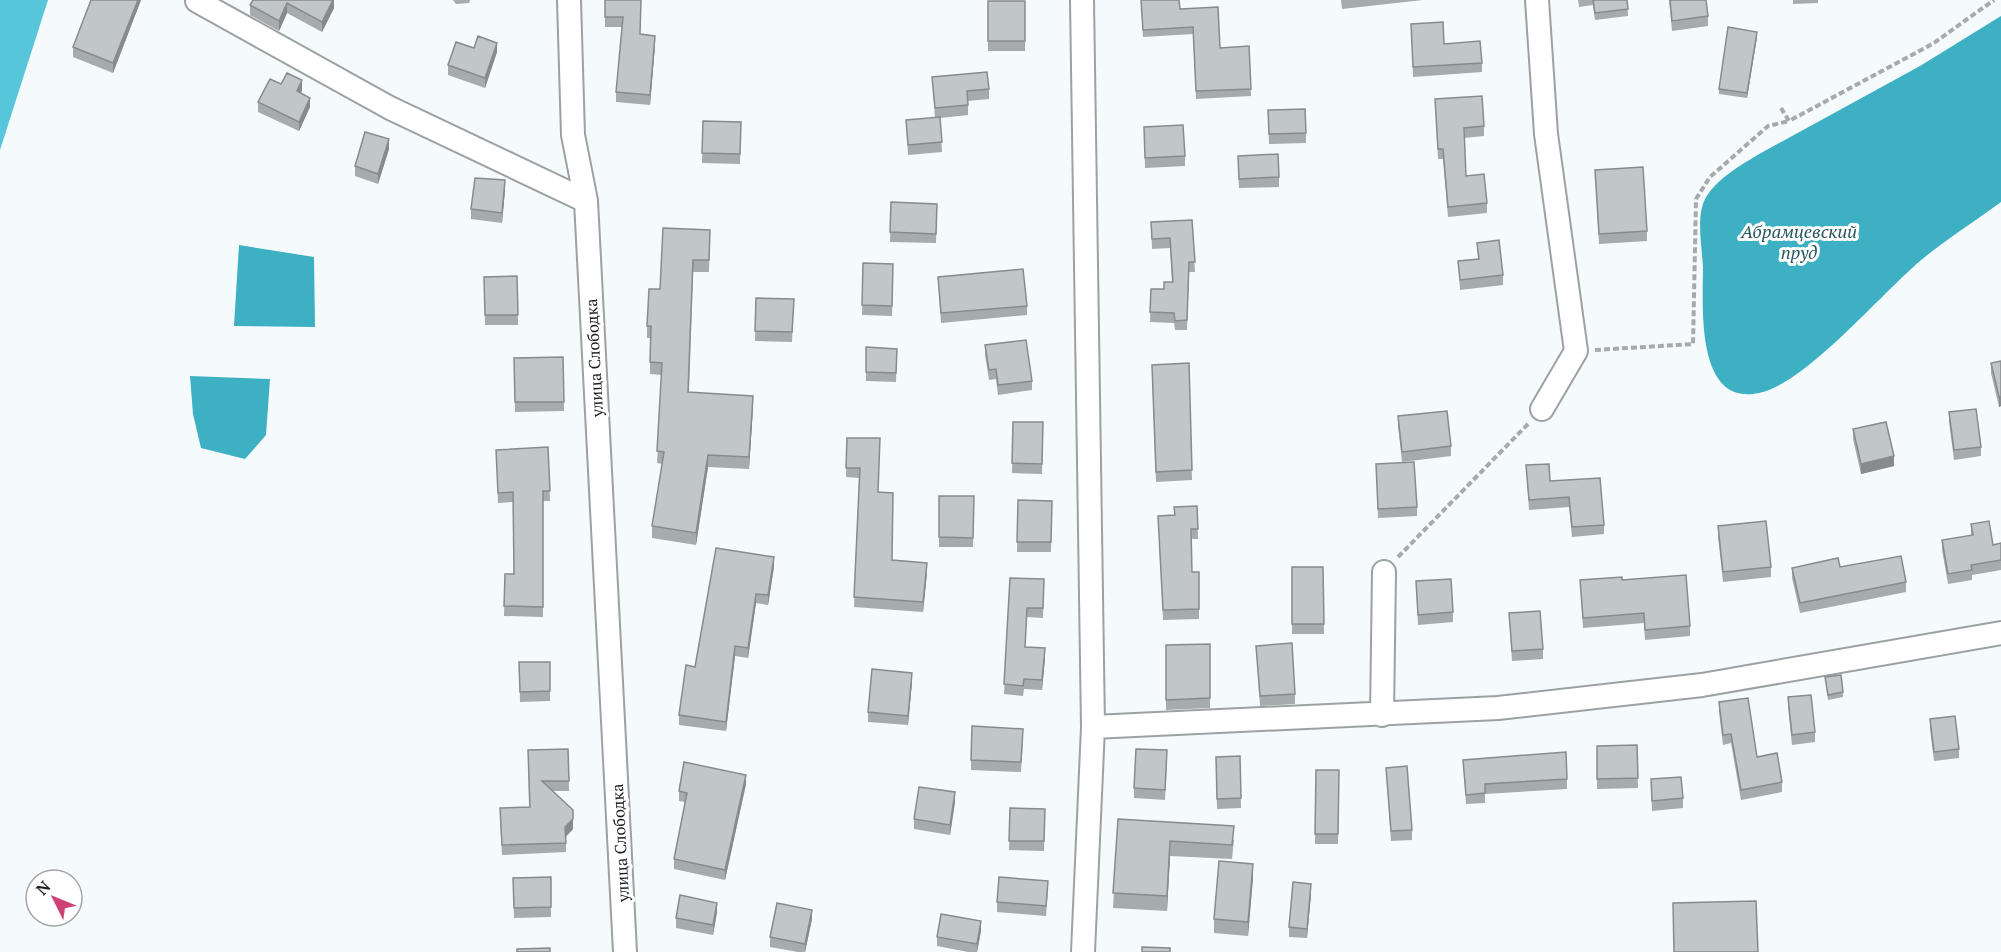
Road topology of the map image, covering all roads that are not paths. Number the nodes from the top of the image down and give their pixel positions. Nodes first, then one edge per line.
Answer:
1 (568, 0) edge
2 (1082, 0) edge
3 (1538, 0) edge
4 (197, 1) edge
5 (586, 201) junction
6 (1542, 409) road end
7 (1384, 572) road end
8 (2001, 633) edge
9 (1382, 715) junction
10 (1094, 727) junction
11 (626, 952) edge
12 (1083, 952) edge

1 - 5 street, улица Слободка
2 - 10 street
3 - 6 street
4 - 5 street
5 - 11 street, улица Слободка
7 - 9 street
8 - 9 street
9 - 10 street
10 - 12 street

